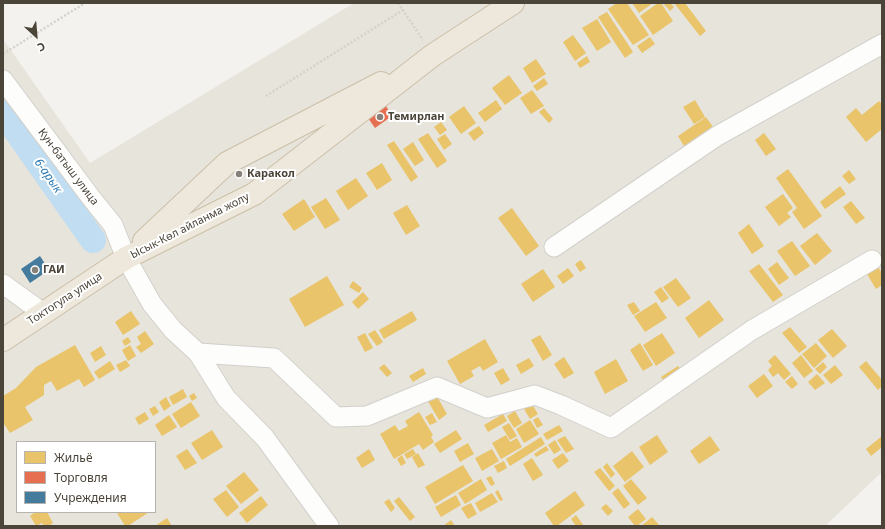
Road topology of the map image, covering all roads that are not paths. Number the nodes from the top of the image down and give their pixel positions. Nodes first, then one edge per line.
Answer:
1 (513, 3) edge
2 (882, 44) edge
3 (434, 55) junction
4 (3, 80) edge
5 (554, 247) dead end
6 (126, 258) junction
7 (872, 260) dead end
8 (3, 284) edge
9 (43, 313) junction
10 (6, 336) edge
11 (198, 353) junction
12 (329, 526) edge

1 - 3 highway, Ысык-Көл айланма жолу
2 - 5 street
3 - 6 highway, Ысык-Көл айланма жолу
3 - 6 highway, Ысык-Көл айланма жолу
4 - 6 street, Кун-батыш улица
6 - 9 highway, Токтогула улица
6 - 11 street, Кун-батыш улица
7 - 11 street
8 - 9 street
9 - 10 highway, Токтогула улица
11 - 12 street, Кун-батыш улица

